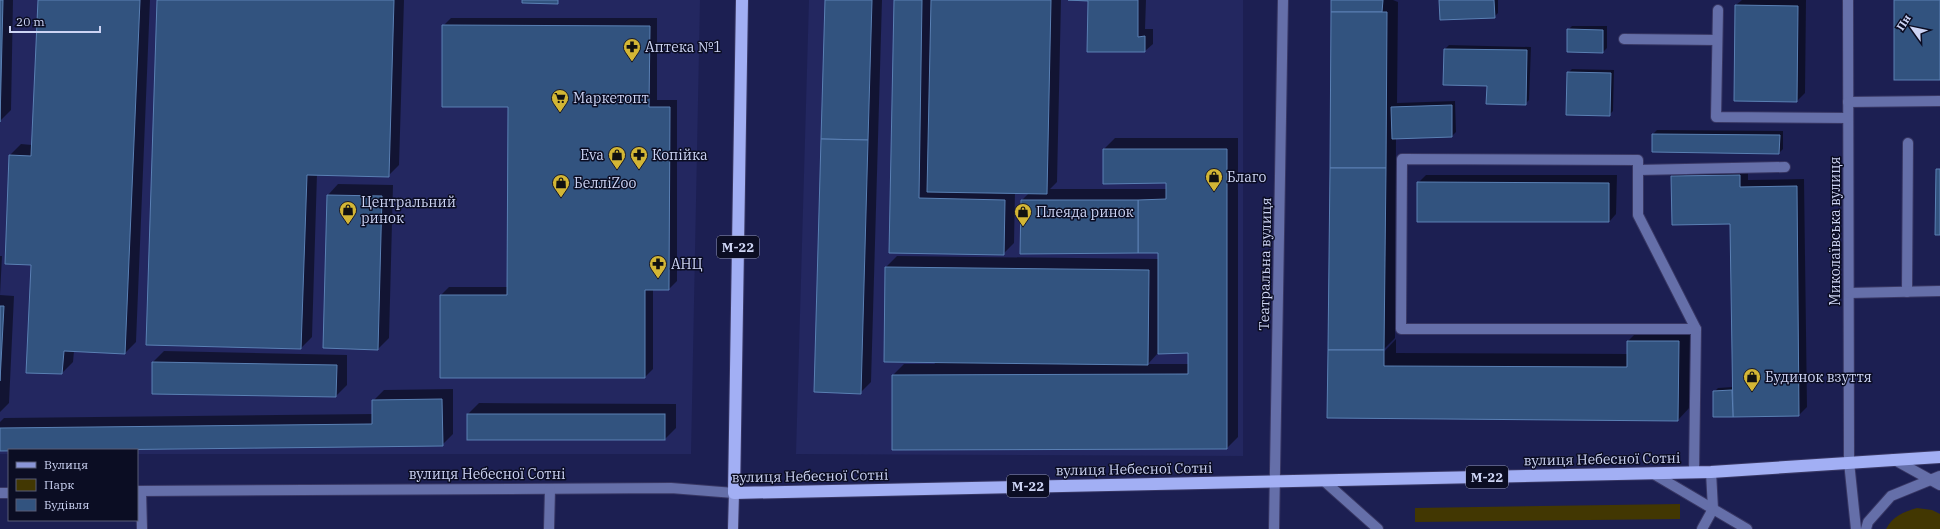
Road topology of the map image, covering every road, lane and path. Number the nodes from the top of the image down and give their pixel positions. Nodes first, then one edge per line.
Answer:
1 (742, 0) edge
2 (1283, 0) edge
3 (1848, 0) edge
4 (1718, 10) dead end
5 (1624, 39) dead end
6 (1717, 40) junction
7 (1940, 101) edge
8 (1848, 102) junction
9 (1848, 118) junction
10 (1908, 143) dead end
11 (1785, 167) dead end
12 (1638, 170) junction
13 (1940, 291) edge
14 (1908, 292) junction
15 (1849, 293) junction
16 (1696, 329) junction
17 (1940, 457) edge
18 (1893, 459) junction
19 (1849, 462) junction
20 (1694, 472) junction
21 (1711, 472) junction
22 (1652, 474) junction
23 (1275, 480) junction
24 (1323, 480) junction
25 (1937, 480) edge
26 (550, 488) junction
27 (139, 491) edge
28 (734, 493) junction
29 (1713, 509) junction
30 (142, 529) edge
31 (549, 529) edge
32 (733, 529) edge
33 (1274, 529) edge
34 (1378, 529) edge
35 (1702, 529) edge
36 (1747, 529) edge
37 (1856, 529) edge
38 (1866, 529) edge

1 - 28 highway, М-22
2 - 23 street, Театральна вулиця
3 - 8 street, Миколаївська вулиця
4 - 6 street
5 - 6 street
6 - 9 street
7 - 8 street
8 - 9 street, Миколаївська вулиця
9 - 15 street, Миколаївська вулиця
10 - 14 street
11 - 12 street
12 - 16 street
12 - 16 street
13 - 14 street
14 - 15 street
15 - 19 street, Миколаївська вулиця
16 - 20 street
17 - 18 highway, вулиця Небесної Сотні / М-22
18 - 19 highway, вулиця Небесної Сотні / М-22
18 - 25 street
19 - 21 highway, вулиця Небесної Сотні / М-22
19 - 37 street, Миколаївська вулиця
20 - 21 highway, вулиця Небесної Сотні / М-22
20 - 22 highway, вулиця Небесної Сотні / М-22
21 - 29 street
22 - 24 highway, вулиця Небесної Сотні / М-22
22 - 29 street
23 - 24 highway, вулиця Небесної Сотні / М-22
23 - 28 highway, вулиця Небесної Сотні / М-22
23 - 33 street, Театральна вулиця
24 - 34 street
25 - 38 street
26 - 27 street, вулиця Небесної Сотні / М-22
26 - 28 street, вулиця Небесної Сотні / М-22
26 - 31 street
27 - 30 street
28 - 32 main road
29 - 35 street
29 - 36 street

